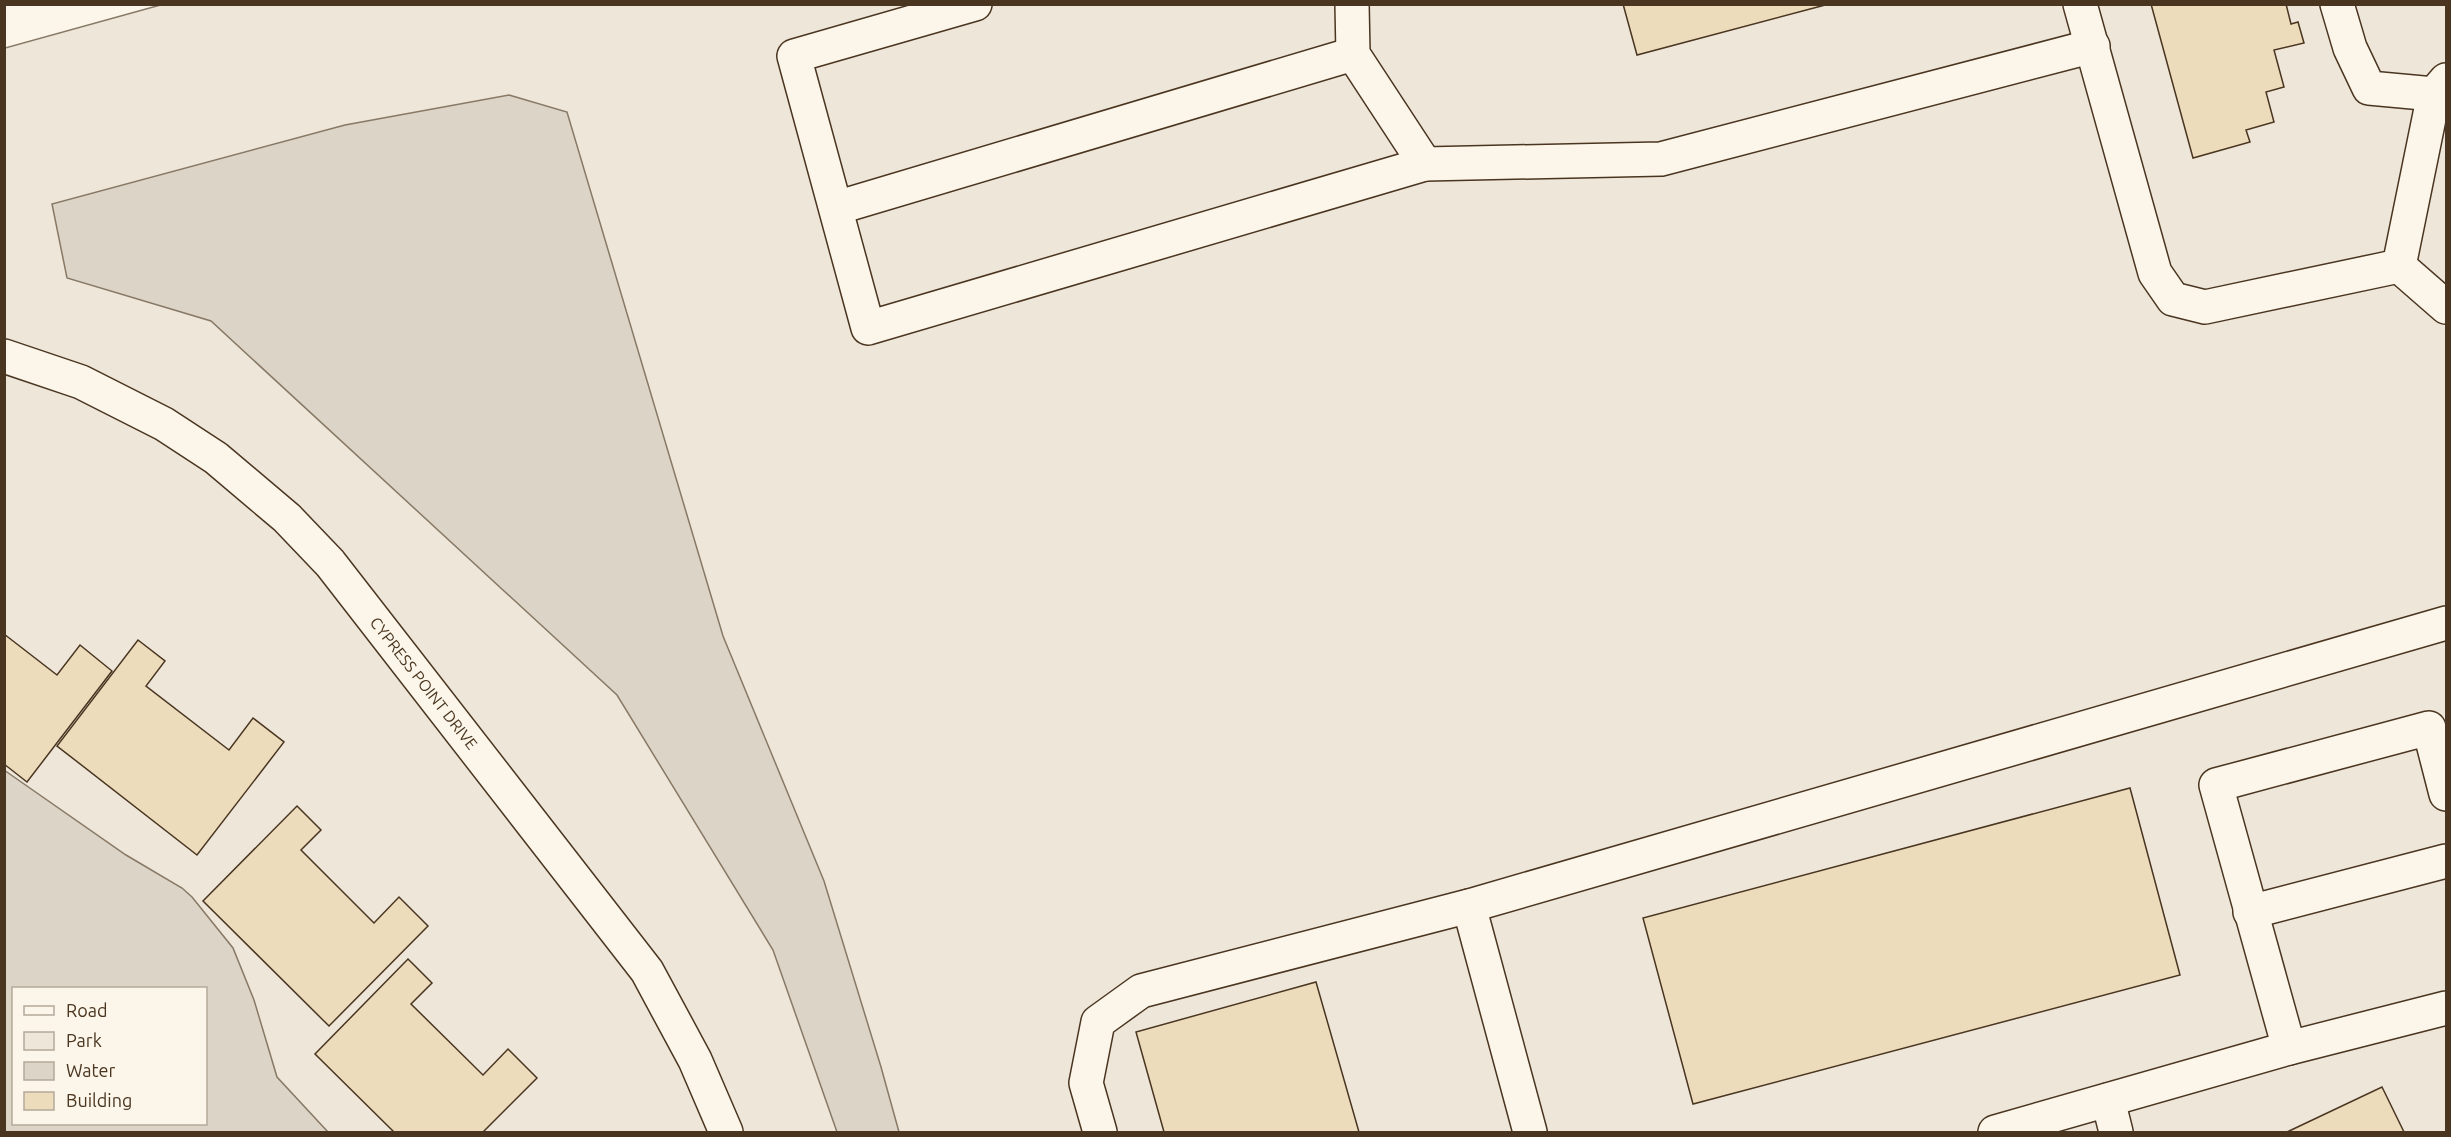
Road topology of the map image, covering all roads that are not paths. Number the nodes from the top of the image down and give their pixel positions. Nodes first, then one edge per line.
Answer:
1 (975, 4) edge
2 (1352, 4) edge
3 (2080, 4) edge
4 (2337, 4) edge
5 (2093, 46) junction
6 (1353, 54) junction
7 (2442, 88) edge
8 (1425, 164) junction
9 (836, 208) junction
10 (2399, 266) junction
11 (2446, 307) edge
12 (4, 356) edge
13 (2446, 623) edge
14 (2446, 794) edge
15 (2446, 861) edge
16 (1469, 906) junction
17 (2250, 912) junction
18 (2446, 1008) edge
19 (2289, 1048) junction
20 (2108, 1100) junction
21 (726, 1132) edge
22 (1100, 1132) edge
23 (1530, 1132) edge
24 (1995, 1132) edge
25 (2116, 1132) edge

1 - 9 street
2 - 6 street
3 - 5 street
4 - 7 street
5 - 8 street
5 - 10 street
6 - 8 street
6 - 9 street
7 - 10 street
8 - 9 street
10 - 11 street
12 - 21 street, CYPRESS POINT DRIVE
13 - 16 street
14 - 17 street
15 - 17 street
16 - 22 street
16 - 23 street
17 - 19 street
18 - 19 street
19 - 20 street
20 - 24 street
20 - 25 street

